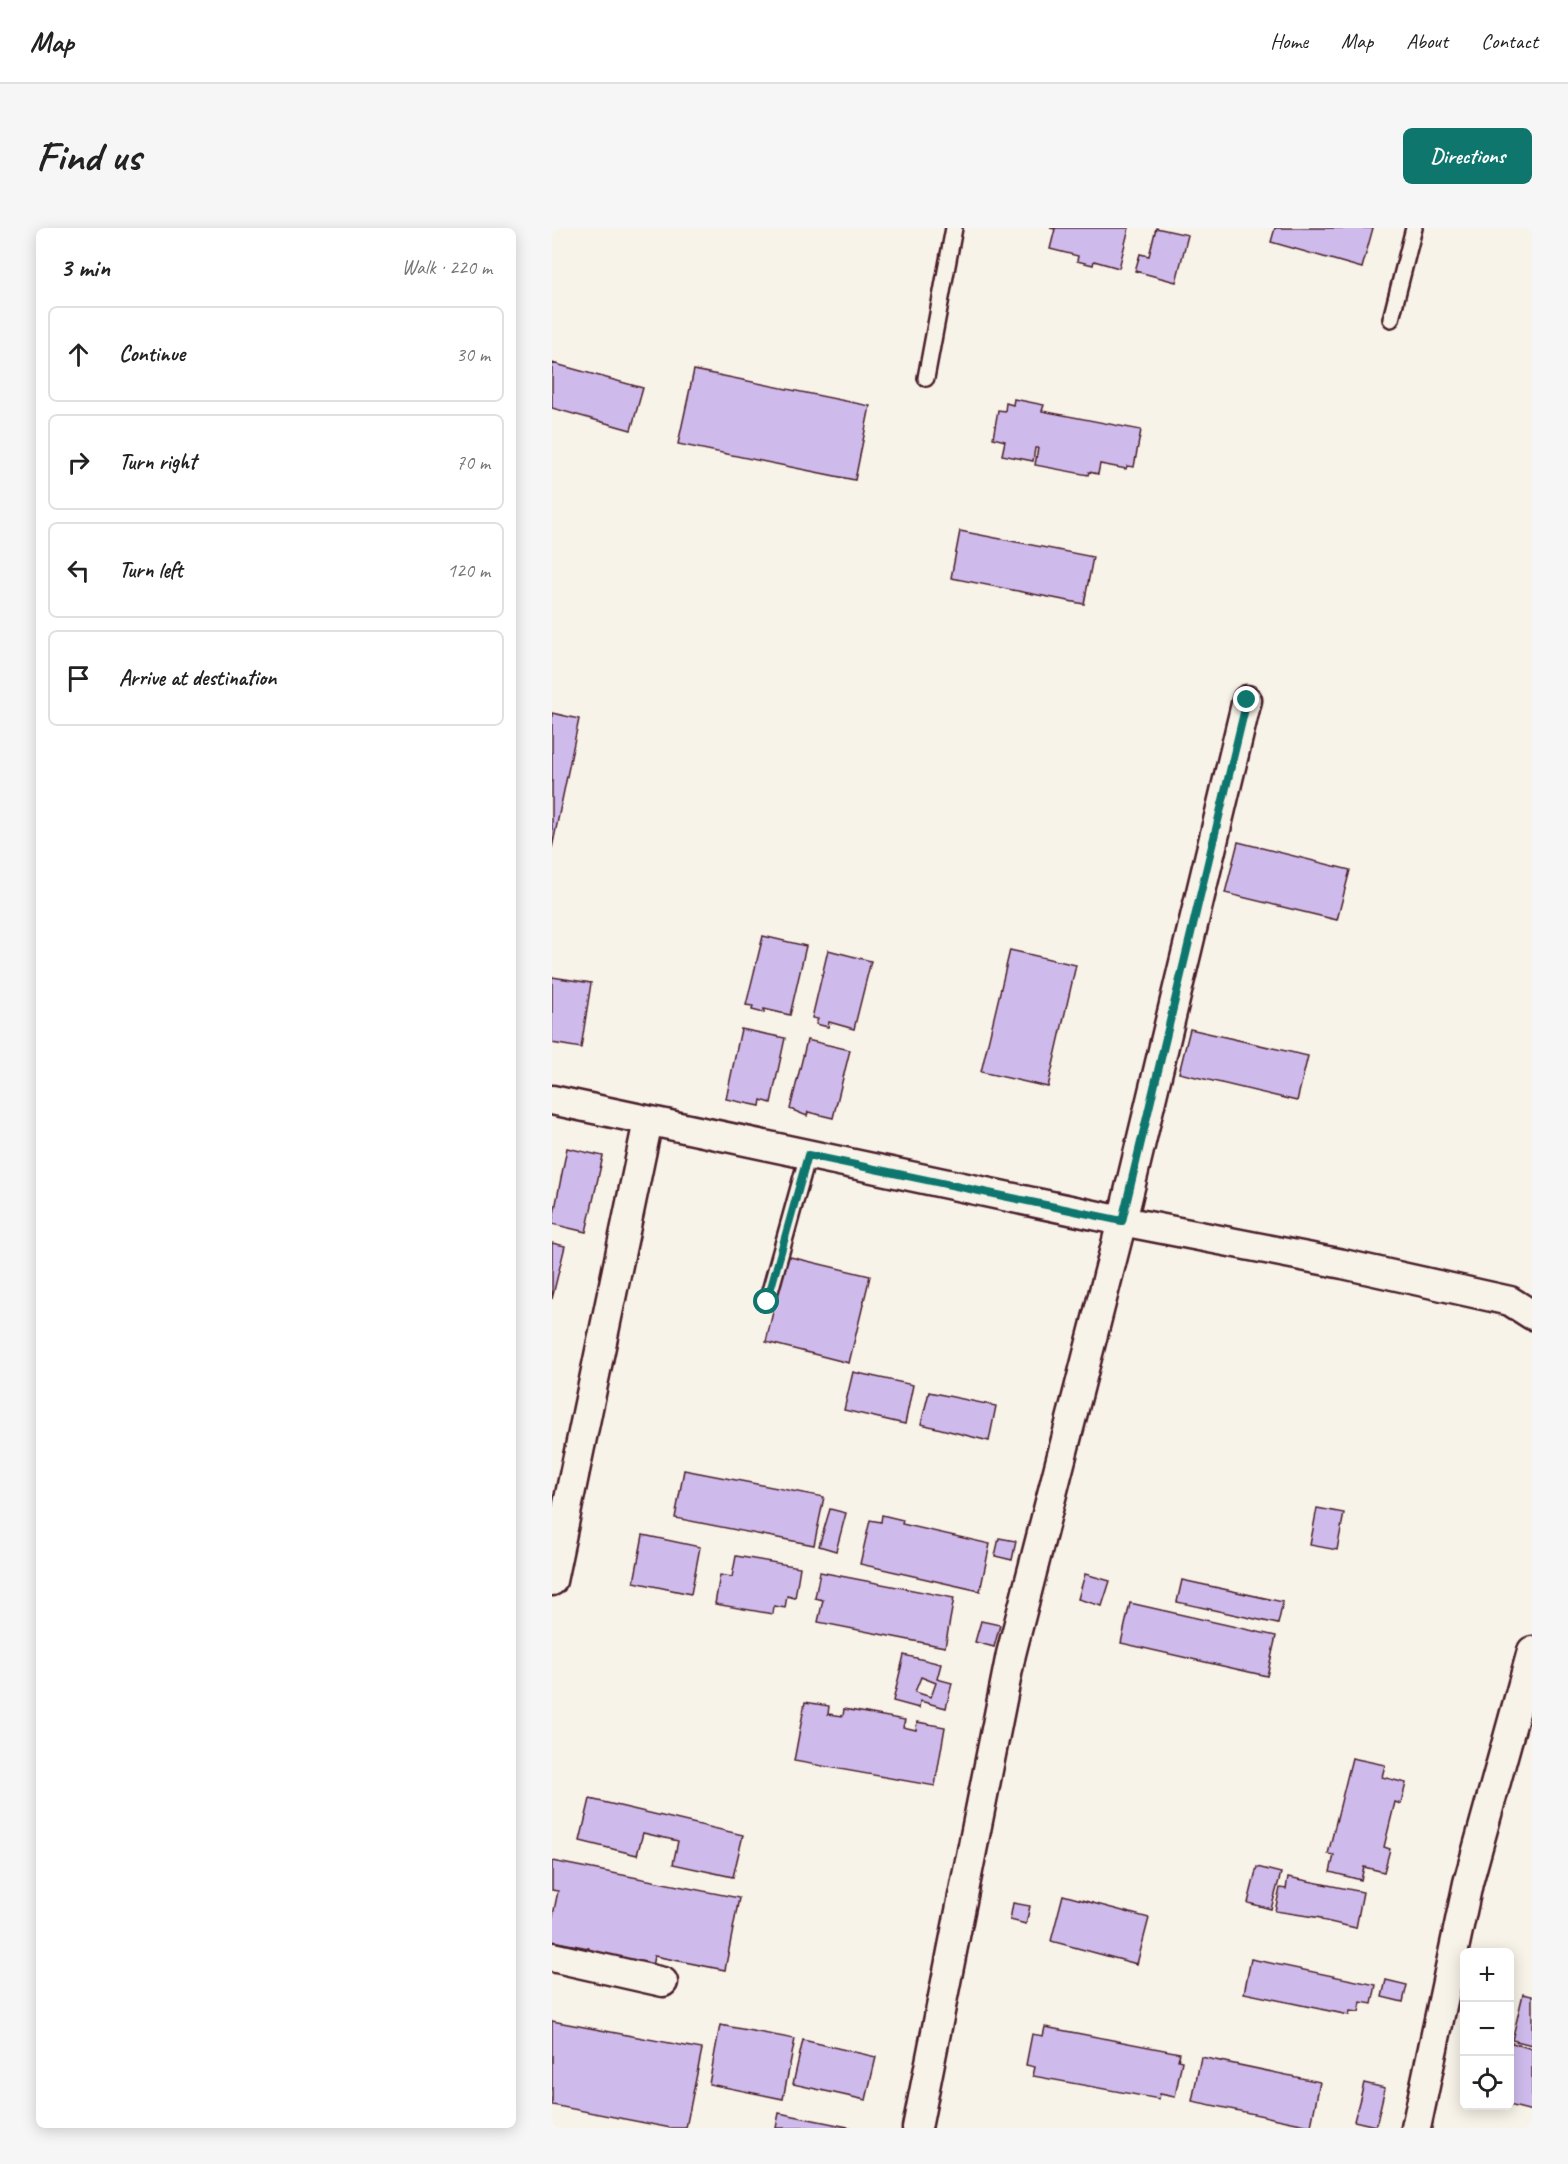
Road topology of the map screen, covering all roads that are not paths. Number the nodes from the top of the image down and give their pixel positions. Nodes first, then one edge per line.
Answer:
1 (954, 228) edge
2 (1414, 228) edge
3 (1391, 319) dead end
4 (926, 378) dead end
5 (1247, 700) dead end
6 (552, 1100) edge
7 (648, 1121) junction
8 (808, 1155) junction
9 (1122, 1221) junction
10 (767, 1302) dead end
11 (1532, 1315) edge
12 (552, 1581) edge
13 (1532, 1651) edge
14 (552, 1957) edge
15 (663, 1982) dead end
16 (917, 2128) edge
17 (1416, 2128) edge

1 - 4 lane
2 - 3 lane
5 - 9 street
6 - 7 street
7 - 8 street
7 - 12 street
8 - 9 street
8 - 10 lane
9 - 11 street
9 - 16 street
13 - 17 street
14 - 15 street

